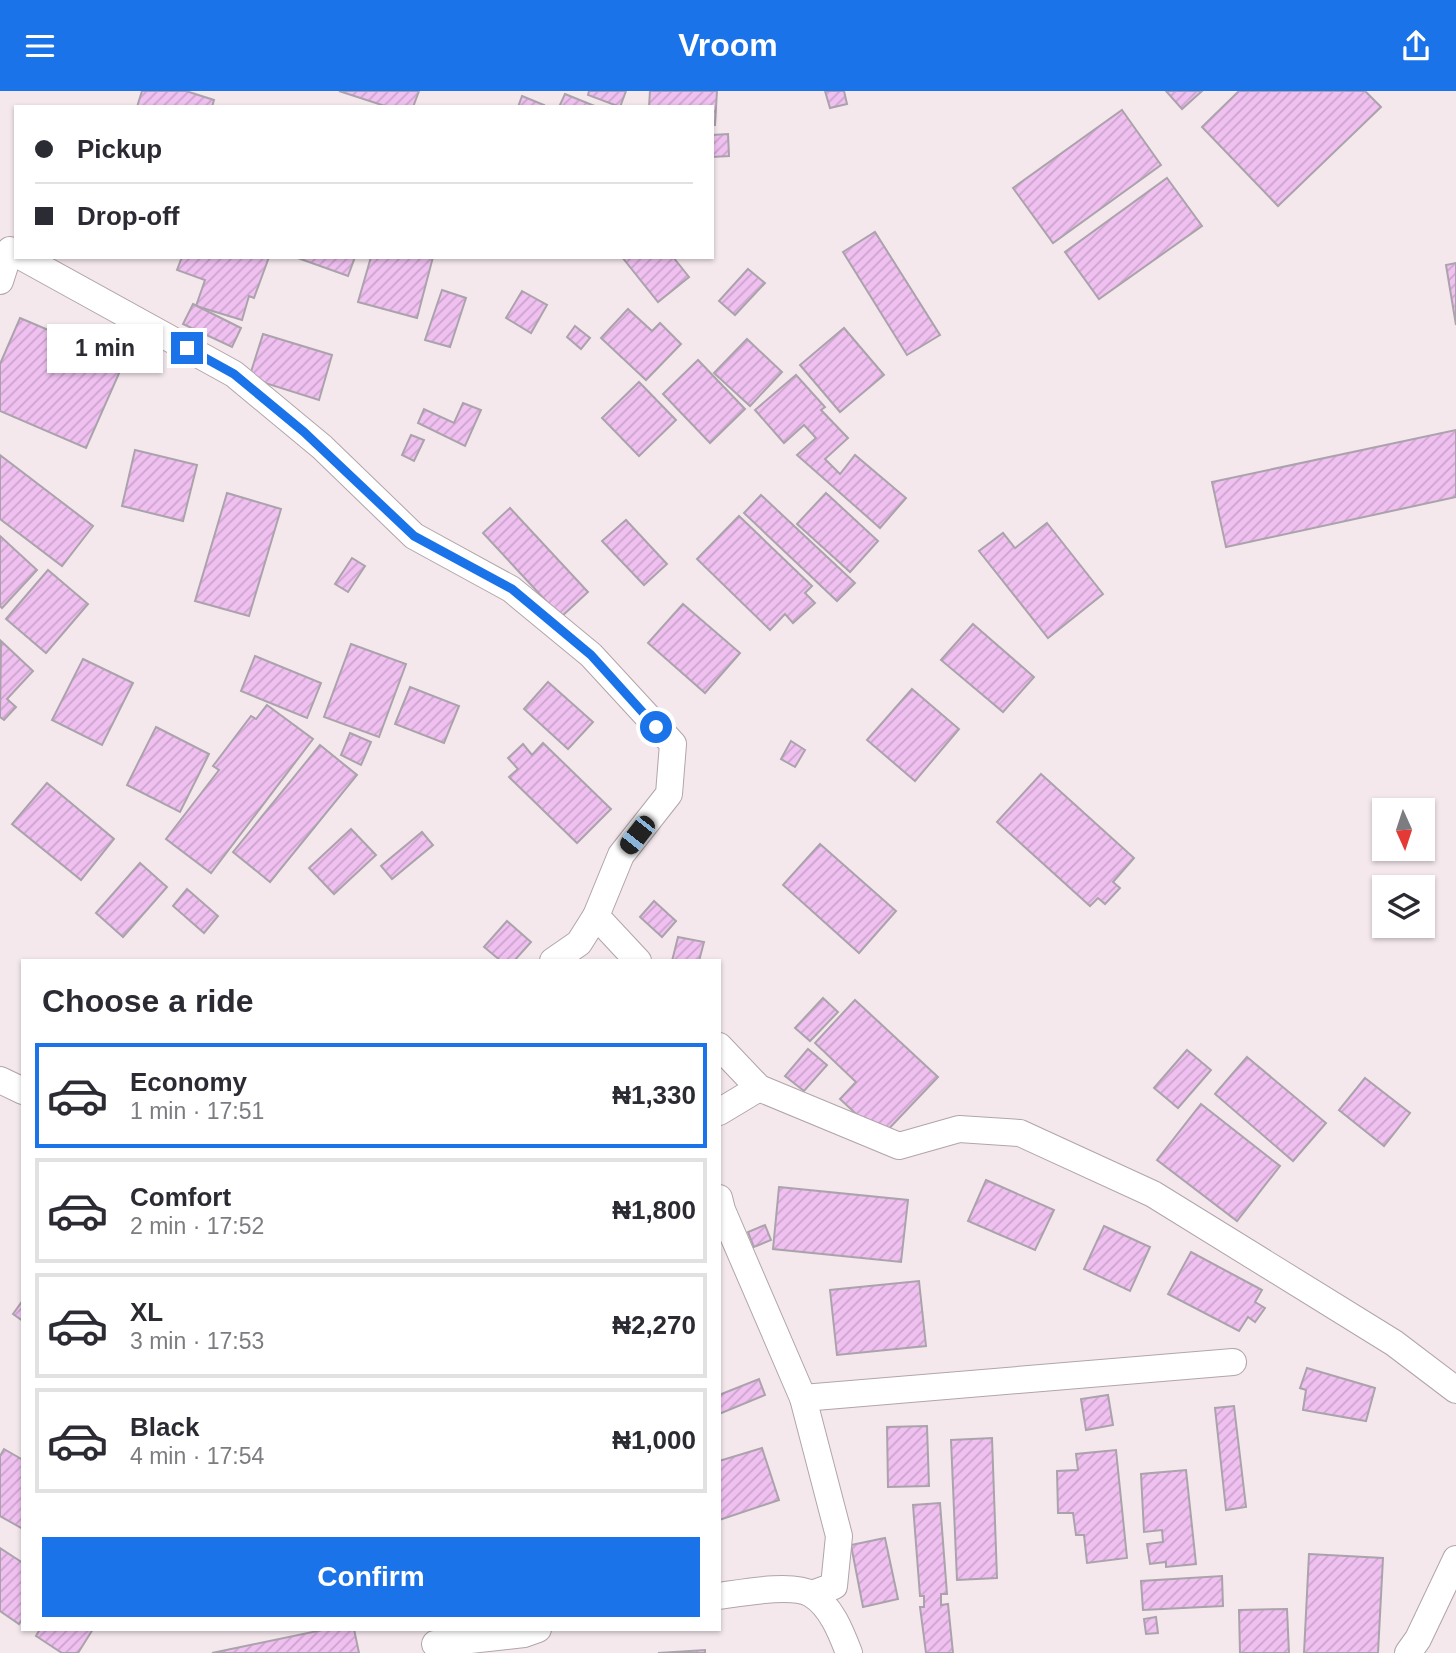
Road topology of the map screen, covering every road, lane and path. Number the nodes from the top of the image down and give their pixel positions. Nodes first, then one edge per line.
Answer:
1 (12, 251) edge
2 (26, 259) edge
3 (0, 281) edge
4 (596, 916) junction
5 (556, 959) edge
6 (636, 959) edge
7 (721, 1048) edge
8 (0, 1080) edge
9 (759, 1088) junction
10 (21, 1090) edge
11 (721, 1111) edge
12 (721, 1206) edge
13 (1233, 1361) dead end
14 (1456, 1389) edge
15 (803, 1398) junction
16 (1456, 1559) edge
17 (812, 1594) junction
18 (721, 1596) edge
19 (532, 1631) edge
20 (434, 1642) edge
21 (849, 1653) edge
22 (1408, 1653) edge

1 - 3 street
2 - 4 street
4 - 5 street
4 - 6 street
7 - 9 street
8 - 10 street
9 - 11 street
9 - 14 street
12 - 15 street
13 - 15 street
15 - 17 street
16 - 22 street
17 - 18 street
17 - 21 street
19 - 20 street

